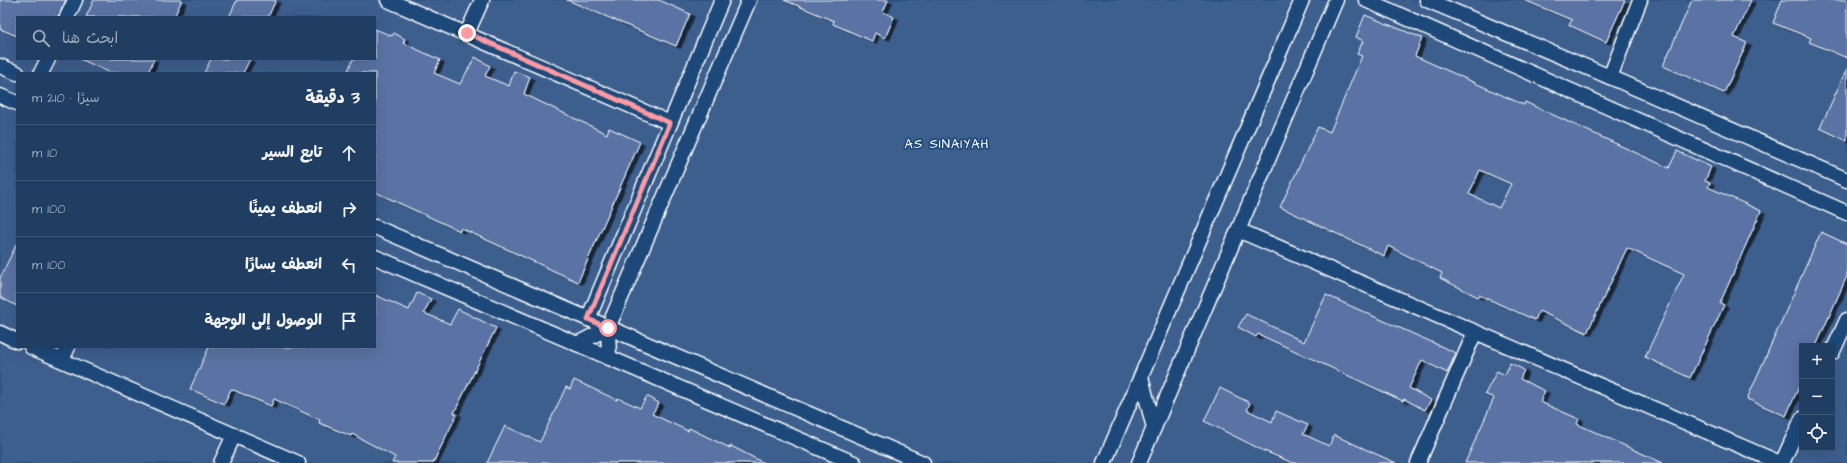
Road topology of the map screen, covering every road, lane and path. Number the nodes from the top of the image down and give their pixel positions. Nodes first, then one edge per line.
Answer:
1 (75, 0) edge
2 (388, 0) edge
3 (482, 0) edge
4 (722, 0) edge
5 (749, 0) edge
6 (1302, 0) edge
7 (1336, 0) edge
8 (1366, 0) edge
9 (1427, 0) edge
10 (1640, 0) edge
11 (67, 16) edge
12 (467, 33) junction
13 (48, 60) edge
14 (0, 66) edge
15 (42, 72) edge
16 (16, 73) edge
17 (1610, 76) junction
18 (0, 96) edge
19 (16, 103) edge
20 (670, 123) junction
21 (1847, 180) edge
22 (1847, 213) edge
23 (376, 227) edge
24 (1238, 230) junction
25 (376, 257) edge
26 (588, 319) junction
27 (1847, 320) edge
28 (608, 328) junction
29 (1475, 332) junction
30 (0, 334) edge
31 (16, 341) edge
32 (577, 344) junction
33 (1835, 346) edge
34 (33, 348) edge
35 (68, 348) edge
36 (609, 358) junction
37 (62, 360) junction
38 (1141, 377) junction
39 (1799, 425) edge
40 (1154, 428) junction
41 (234, 435) junction
42 (221, 463) edge
43 (298, 463) edge
44 (854, 463) edge
45 (923, 463) edge
46 (1104, 463) edge
47 (1139, 463) edge
48 (1418, 463) edge
49 (1781, 463) edge

1 - 11 street
2 - 12 street
3 - 12 street
4 - 20 street
5 - 28 street
6 - 38 street
7 - 24 street
8 - 22 street
9 - 17 street
10 - 17 street
12 - 20 street
13 - 15 street
14 - 16 street
17 - 21 street
18 - 19 street
20 - 26 street
23 - 26 street
24 - 29 street
24 - 40 street
25 - 32 street
26 - 28 street
27 - 33 street
28 - 32 street
28 - 36 street
28 - 45 street
29 - 48 street
29 - 49 street
30 - 31 street
32 - 36 street
34 - 37 street
35 - 37 street
36 - 44 street
37 - 41 street
38 - 40 street
38 - 46 street
39 - 49 street
40 - 47 street
41 - 42 street
41 - 43 street

